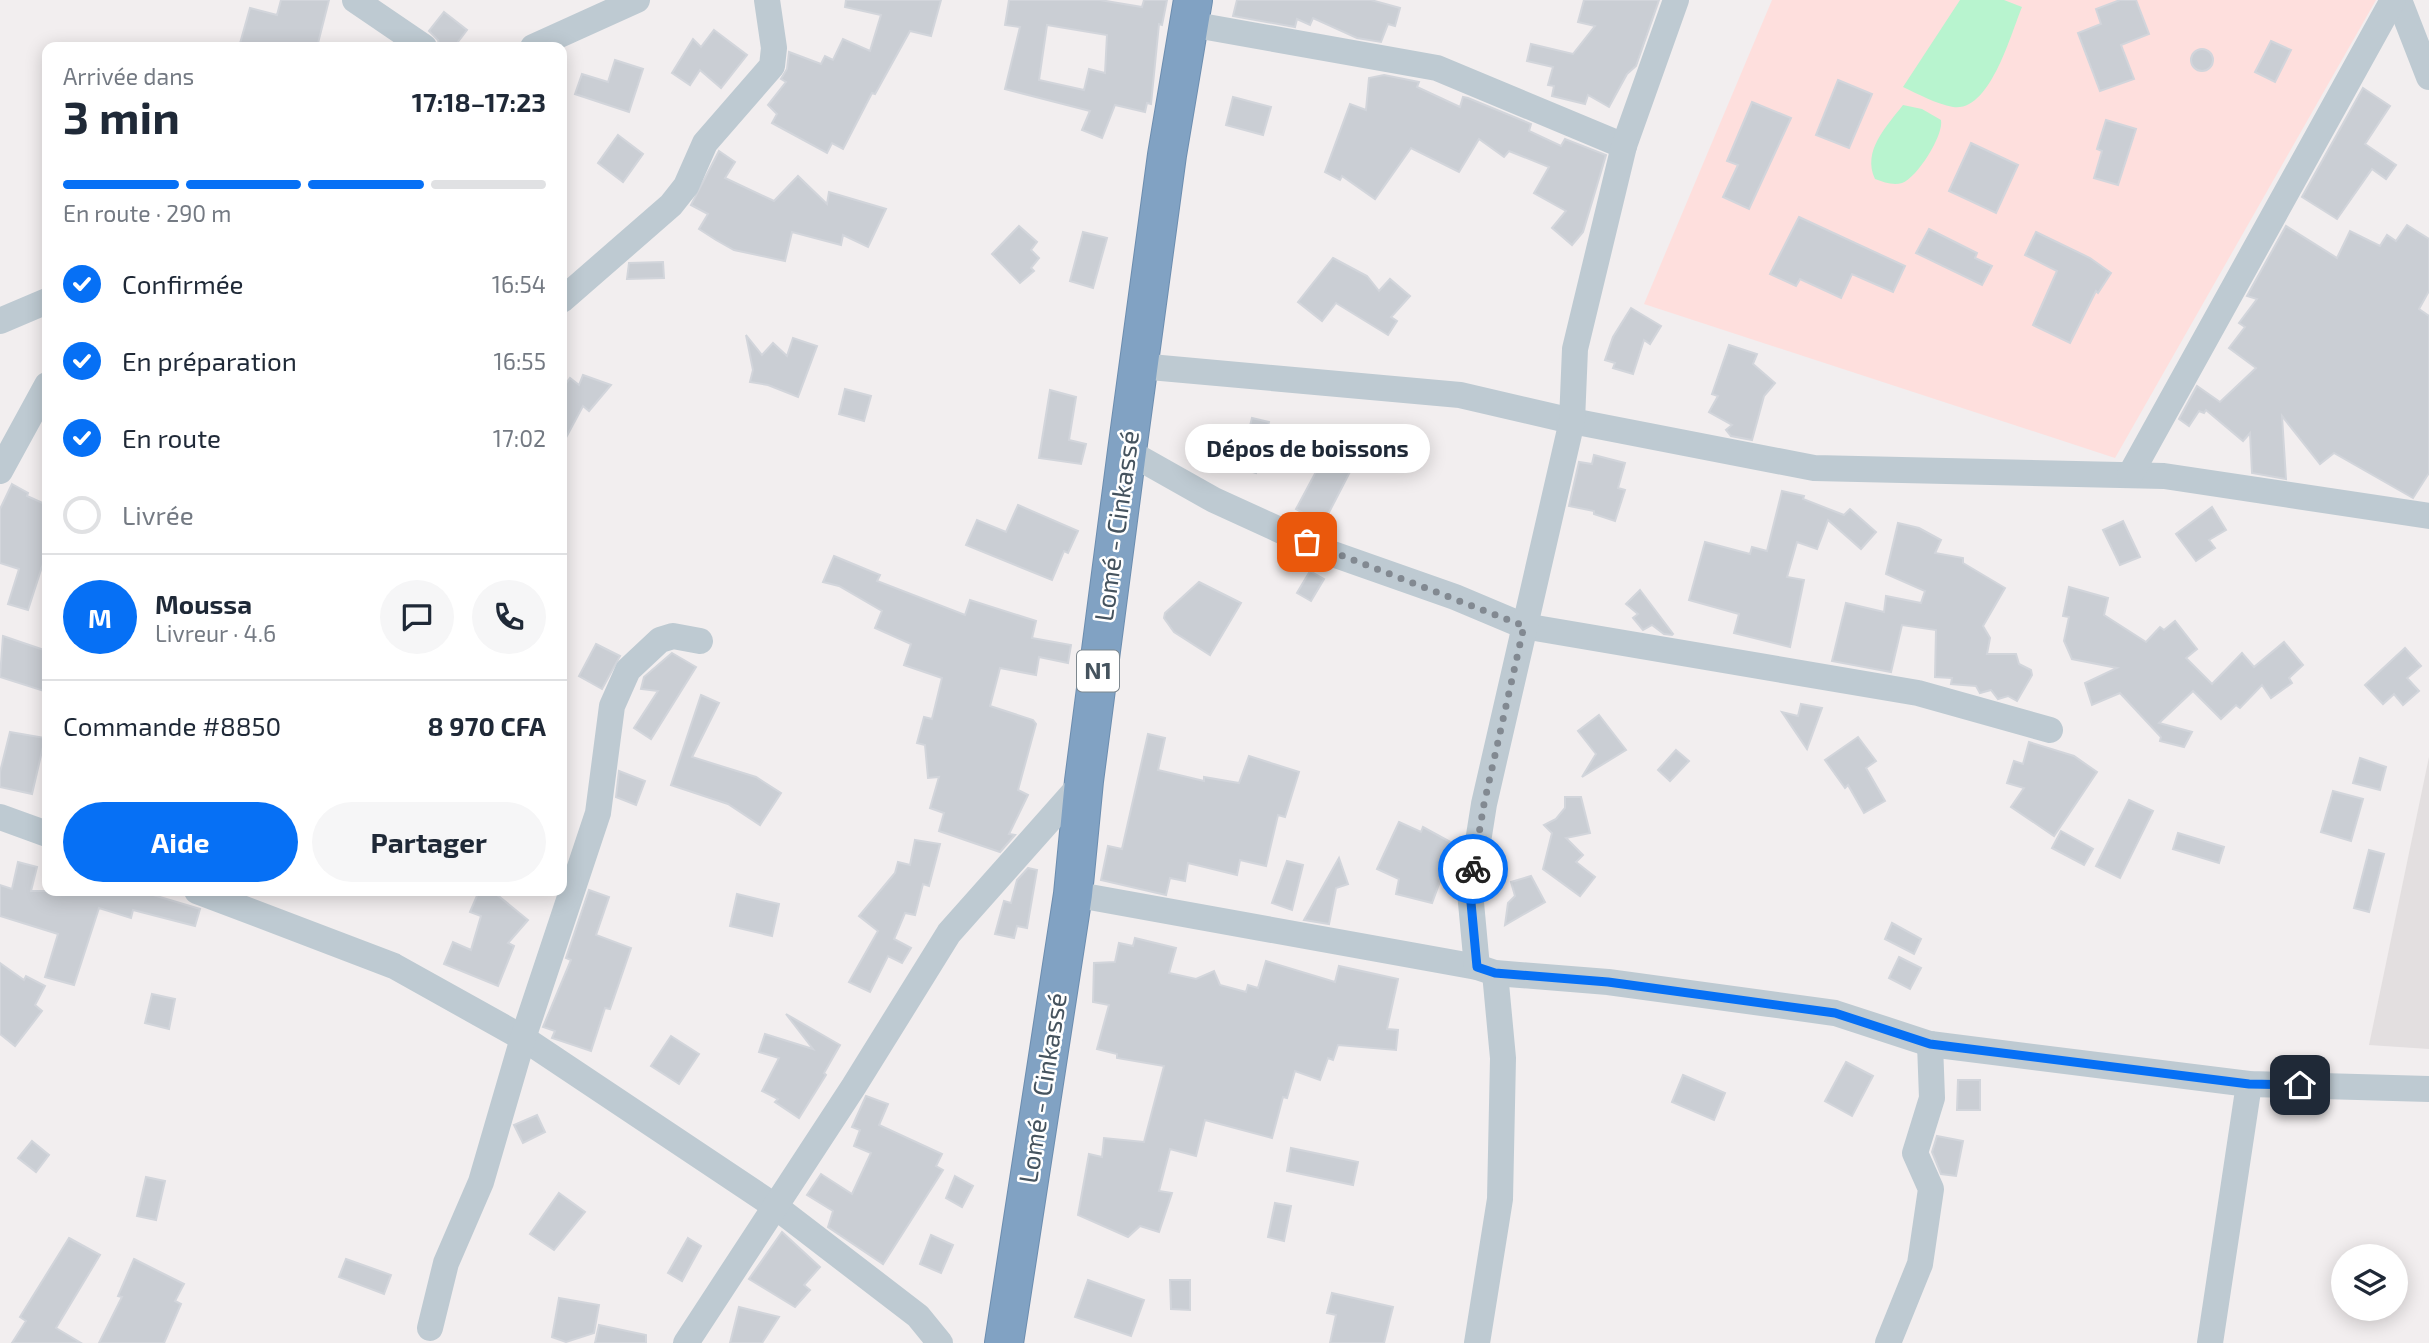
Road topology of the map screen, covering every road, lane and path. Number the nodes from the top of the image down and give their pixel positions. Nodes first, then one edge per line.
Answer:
1 (355, 0) edge
2 (637, 0) edge
3 (767, 0) edge
4 (1676, 0) edge
5 (2393, 0) edge
6 (2399, 0) edge
7 (1191, 12) edge
8 (417, 42) edge
9 (544, 42) edge
10 (2429, 77) edge
11 (1624, 146) junction
12 (567, 296) edge
13 (42, 303) edge
14 (0, 321) edge
15 (1139, 366) junction
16 (42, 394) edge
17 (1572, 421) junction
18 (1127, 450) junction
19 (0, 471) edge
20 (2130, 475) junction
21 (2429, 516) edge
22 (1524, 626) junction
23 (699, 640) dead end
24 (2050, 730) dead end
25 (1084, 781) junction
26 (0, 817) edge
27 (42, 832) edge
28 (1073, 894) junction
29 (210, 896) edge
30 (1486, 970) junction
31 (523, 1038) junction
32 (1930, 1044) junction
33 (2249, 1084) junction
34 (2429, 1090) edge
35 (776, 1208) junction
36 (430, 1328) dead end
37 (687, 1343) edge
38 (940, 1343) edge
39 (1004, 1343) edge
40 (1477, 1343) edge
41 (1888, 1343) edge
42 (2210, 1343) edge

1 - 8 street
2 - 9 street
3 - 12 street
4 - 11 street
5 - 20 street
6 - 10 street
7 - 11 street
7 - 15 highway, Lomé - Cinkassé / N1
11 - 17 street
13 - 14 street
15 - 17 street
15 - 18 highway, Lomé - Cinkassé / N1
16 - 19 street
17 - 20 street
17 - 22 street
18 - 22 street
18 - 25 highway, Lomé - Cinkassé / N1
20 - 21 street
22 - 24 street
22 - 30 street
23 - 31 street
25 - 28 highway, Lomé - Cinkassé / N1
25 - 35 street
26 - 27 street
28 - 30 street
28 - 39 highway, Lomé - Cinkassé / N1
29 - 31 street
30 - 32 street
30 - 40 street
31 - 35 street
31 - 36 street
32 - 33 street
32 - 41 street
33 - 34 street
33 - 42 street
35 - 37 street
35 - 38 street

